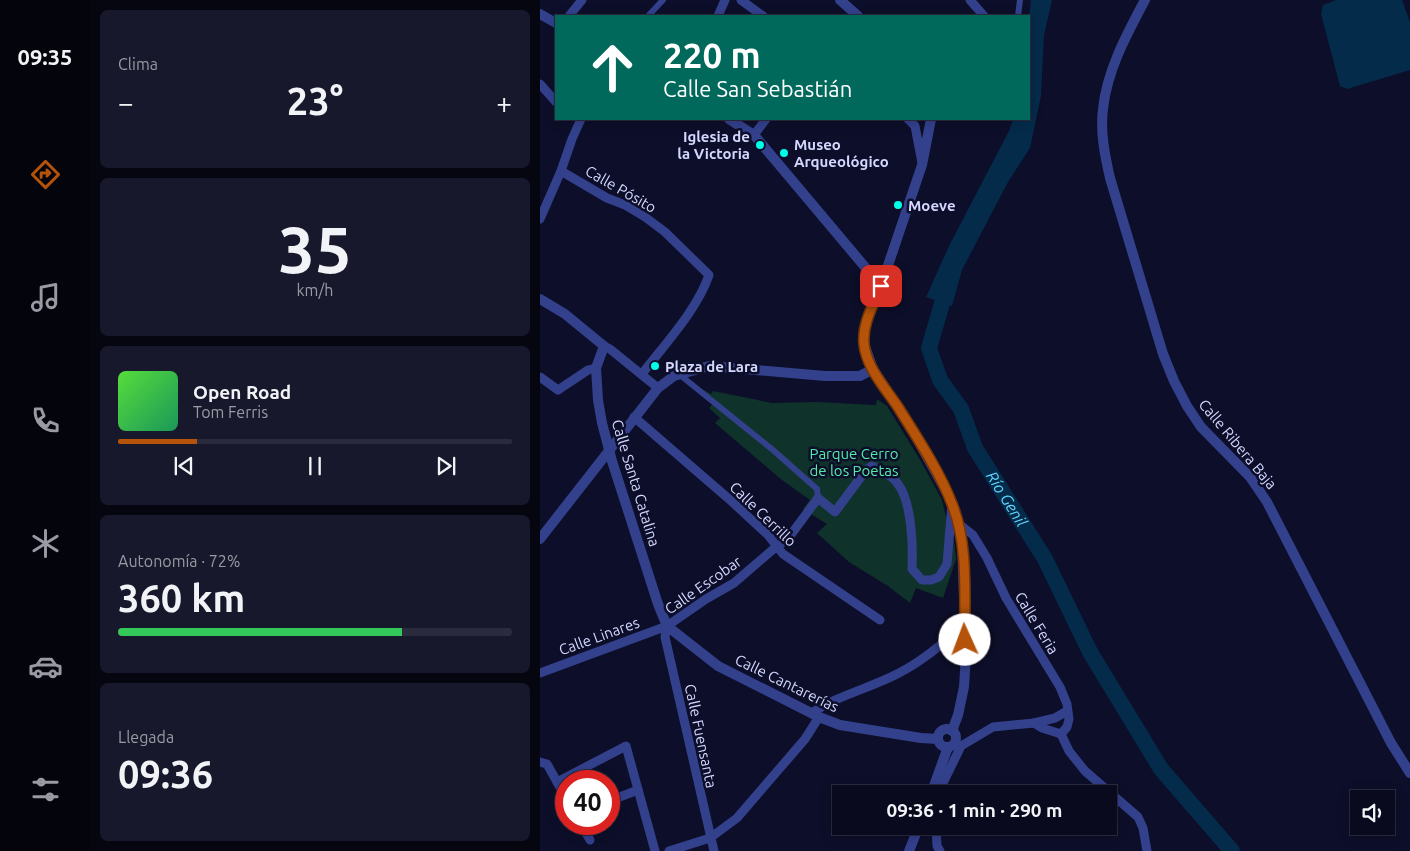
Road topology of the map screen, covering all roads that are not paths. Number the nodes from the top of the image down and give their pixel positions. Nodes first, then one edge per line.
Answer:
1 (582, 0) edge
2 (663, 0) edge
3 (725, 0) edge
4 (741, 0) edge
5 (840, 0) edge
6 (970, 0) edge
7 (1020, 0) edge
8 (1145, 0) edge
9 (570, 15) edge
10 (649, 15) edge
11 (718, 15) edge
12 (762, 15) edge
13 (857, 15) edge
14 (983, 15) edge
15 (1018, 15) edge
16 (542, 19) edge
17 (555, 23) edge
18 (540, 84) edge
19 (555, 101) edge
20 (578, 120) edge
21 (731, 120) edge
22 (765, 120) edge
23 (909, 120) edge
24 (931, 120) edge
25 (754, 135) junction
26 (922, 165) junction
27 (562, 171) junction
28 (540, 220) edge
29 (881, 286) junction
30 (540, 299) edge
31 (604, 346) junction
32 (596, 368) junction
33 (873, 370) junction
34 (642, 374) junction
35 (680, 375) junction
36 (540, 377) edge
37 (658, 388) junction
38 (634, 418) junction
39 (609, 450) junction
40 (818, 498) junction
41 (952, 502) junction
42 (959, 524) junction
43 (540, 539) edge
44 (777, 546) junction
45 (880, 620) dead end
46 (667, 626) junction
47 (965, 626) junction
48 (541, 671) edge
49 (1067, 711) junction
50 (815, 715) junction
51 (1034, 723) junction
52 (952, 731) junction
53 (1061, 734) junction
54 (938, 739) junction
55 (948, 747) junction
56 (543, 763) edge
57 (581, 770) edge
58 (1410, 773) edge
59 (555, 778) edge
60 (934, 785) edge
61 (939, 785) edge
62 (638, 790) junction
63 (620, 797) edge
64 (587, 835) edge
65 (915, 835) edge
66 (936, 835) edge
67 (710, 838) junction
68 (590, 840) dead end
69 (655, 851) edge
70 (669, 851) edge
71 (714, 851) edge
72 (909, 851) edge
73 (940, 851) edge
74 (1147, 851) edge

1 - 9 street
2 - 10 street
3 - 11 street
4 - 12 street
5 - 13 street
6 - 14 street
7 - 15 street
8 - 58 street, Calle Ribera Baja
16 - 17 street
18 - 19 street
20 - 27 street
21 - 25 street
22 - 25 street
23 - 26 street
24 - 26 street
25 - 29 street
26 - 29 street
27 - 28 street
27 - 34 street, Calle Pósito
29 - 33 street
30 - 31 street
31 - 32 street, Calle Santa Catalina
31 - 34 street
32 - 36 street
32 - 39 street, Calle Santa Catalina
33 - 35 street
33 - 41 street
34 - 37 street
35 - 37 street
35 - 40 street
37 - 38 street
38 - 39 street
38 - 44 street, Calle Cerrillo
39 - 43 street
39 - 46 street, Calle Santa Catalina
40 - 41 street
40 - 44 street, Calle Escobar
41 - 42 street
42 - 47 street
42 - 49 street, Calle Feria
44 - 45 street, Calle Cerrillo
44 - 46 street, Calle Escobar
46 - 48 street, Calle Linares
46 - 50 street, Calle Cantarerías
46 - 67 street, Calle Fuensanta
47 - 50 street
47 - 52 street
49 - 51 street
49 - 53 street
50 - 54 street, Calle Cantarerías
50 - 67 street
51 - 53 street
51 - 61 street
52 - 54 street
52 - 55 street
53 - 74 street
54 - 55 street
55 - 60 street
56 - 59 street
57 - 62 street
62 - 63 street
62 - 69 street
64 - 68 street
65 - 72 street
66 - 73 street
67 - 70 street
67 - 71 street, Calle Fuensanta

